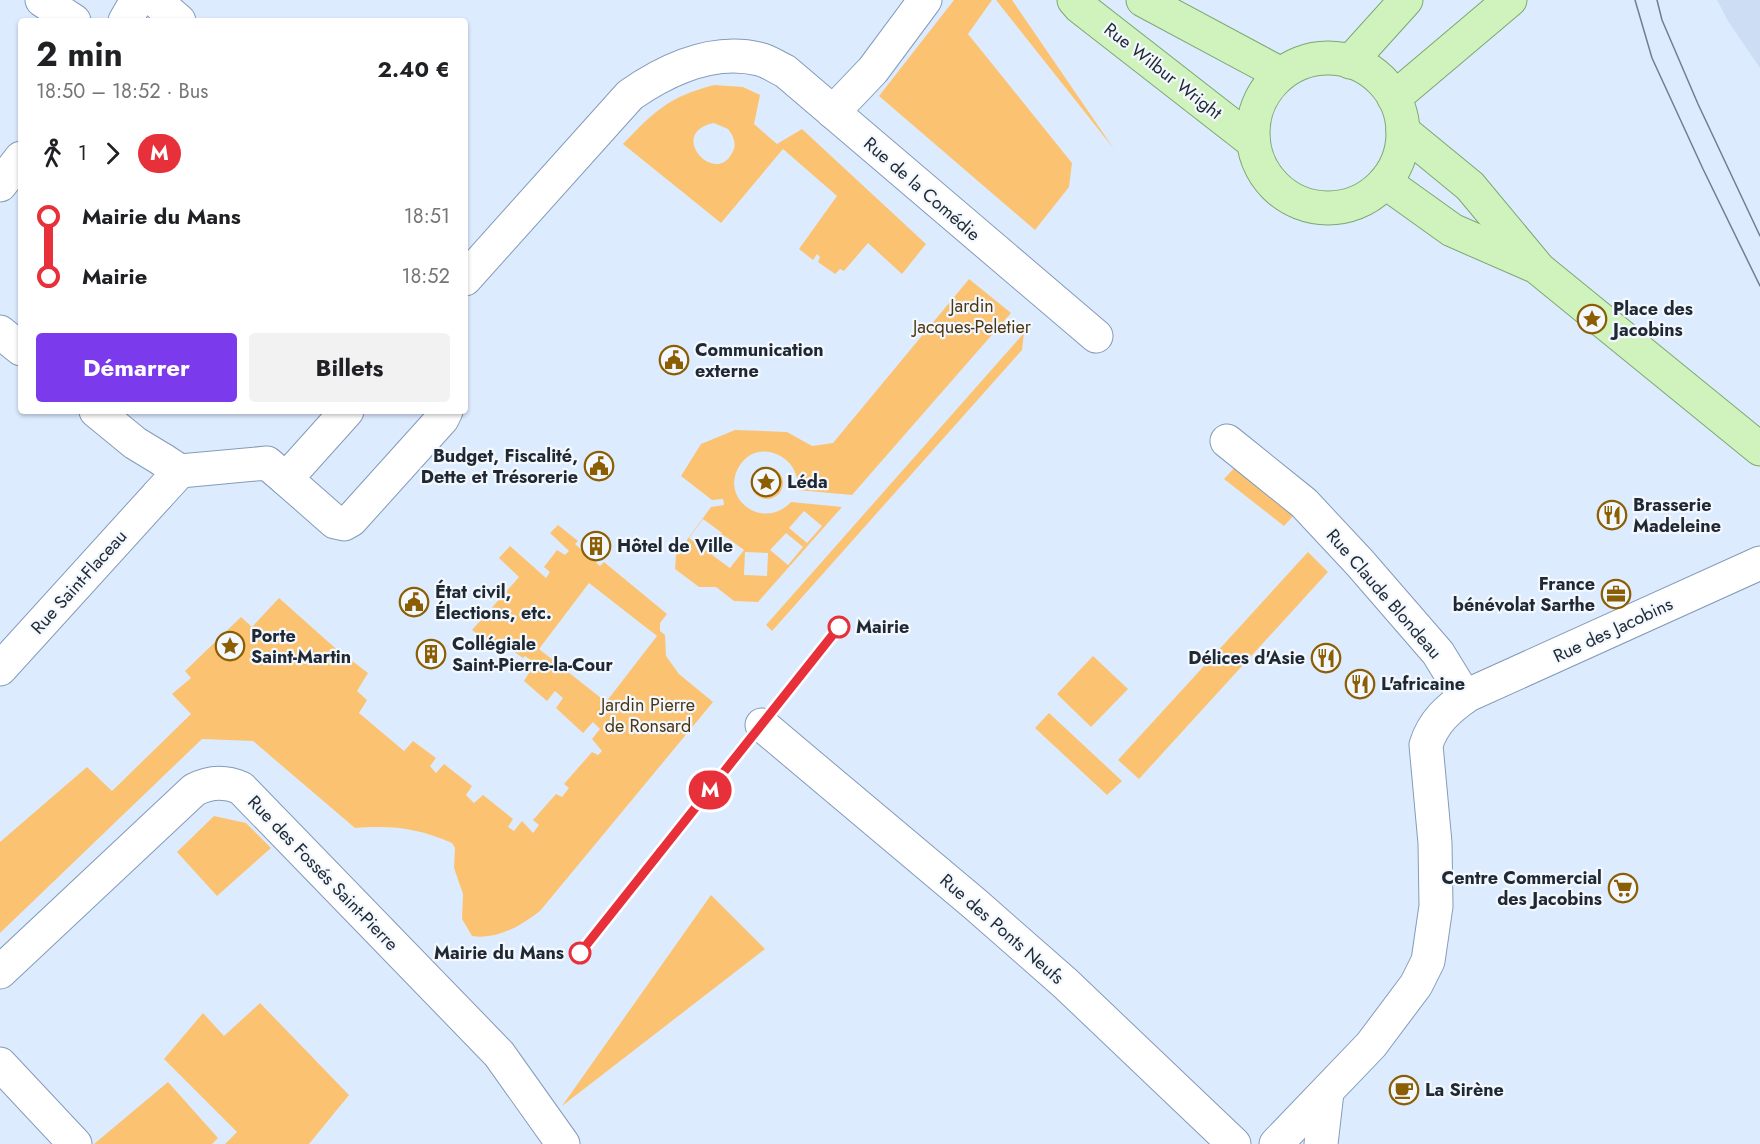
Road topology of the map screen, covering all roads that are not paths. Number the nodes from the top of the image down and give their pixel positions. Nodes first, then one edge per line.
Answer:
1 (42, 0) edge
2 (137, 0) edge
3 (155, 0) edge
4 (925, 0) edge
5 (1074, 0) edge
6 (1143, 0) edge
7 (1406, 0) edge
8 (1510, 0) edge
9 (69, 18) edge
10 (126, 18) edge
11 (176, 18) edge
12 (1350, 62) junction
13 (1281, 74) junction
14 (1394, 98) junction
15 (833, 112) junction
16 (1403, 131) junction
17 (1252, 141) junction
18 (18, 162) edge
19 (1385, 182) junction
20 (0, 185) edge
21 (1539, 268) junction
22 (468, 276) edge
23 (0, 332) edge
24 (1096, 336) dead end
25 (18, 347) edge
26 (100, 414) edge
27 (344, 414) edge
28 (444, 414) edge
29 (1227, 441) dead end
30 (1760, 449) edge
31 (172, 466) junction
32 (286, 479) junction
33 (1760, 563) edge
34 (0, 669) edge
35 (1465, 697) junction
36 (762, 725) dead end
37 (0, 972) edge
38 (0, 1064) edge
39 (1327, 1092) junction
40 (75, 1144) edge
41 (563, 1144) edge
42 (1234, 1144) edge
43 (1276, 1144) edge
44 (1321, 1144) edge

1 - 9 street
2 - 10 street
3 - 11 street
4 - 15 street
5 - 17 main road, Rue Wilbur Wright
6 - 13 main road
7 - 12 main road
8 - 14 main road
12 - 13 main road
12 - 14 main road
13 - 17 main road
14 - 16 main road
15 - 22 street, Rue de la Comédie
15 - 24 street, Rue de la Comédie
16 - 19 main road
16 - 21 main road
17 - 19 main road
18 - 20 street
19 - 21 main road
21 - 30 main road
23 - 25 street
26 - 31 street
27 - 32 street
28 - 32 street
29 - 35 street, Rue Claude Blondeau
31 - 32 street
31 - 34 street, Rue Saint-Flaceau
33 - 35 street, Rue des Jacobins
35 - 39 street
36 - 42 street, Rue des Ponts Neufs
37 - 41 street, Rue des Fossés Saint-Pierre
38 - 40 street
39 - 43 street
39 - 44 street

